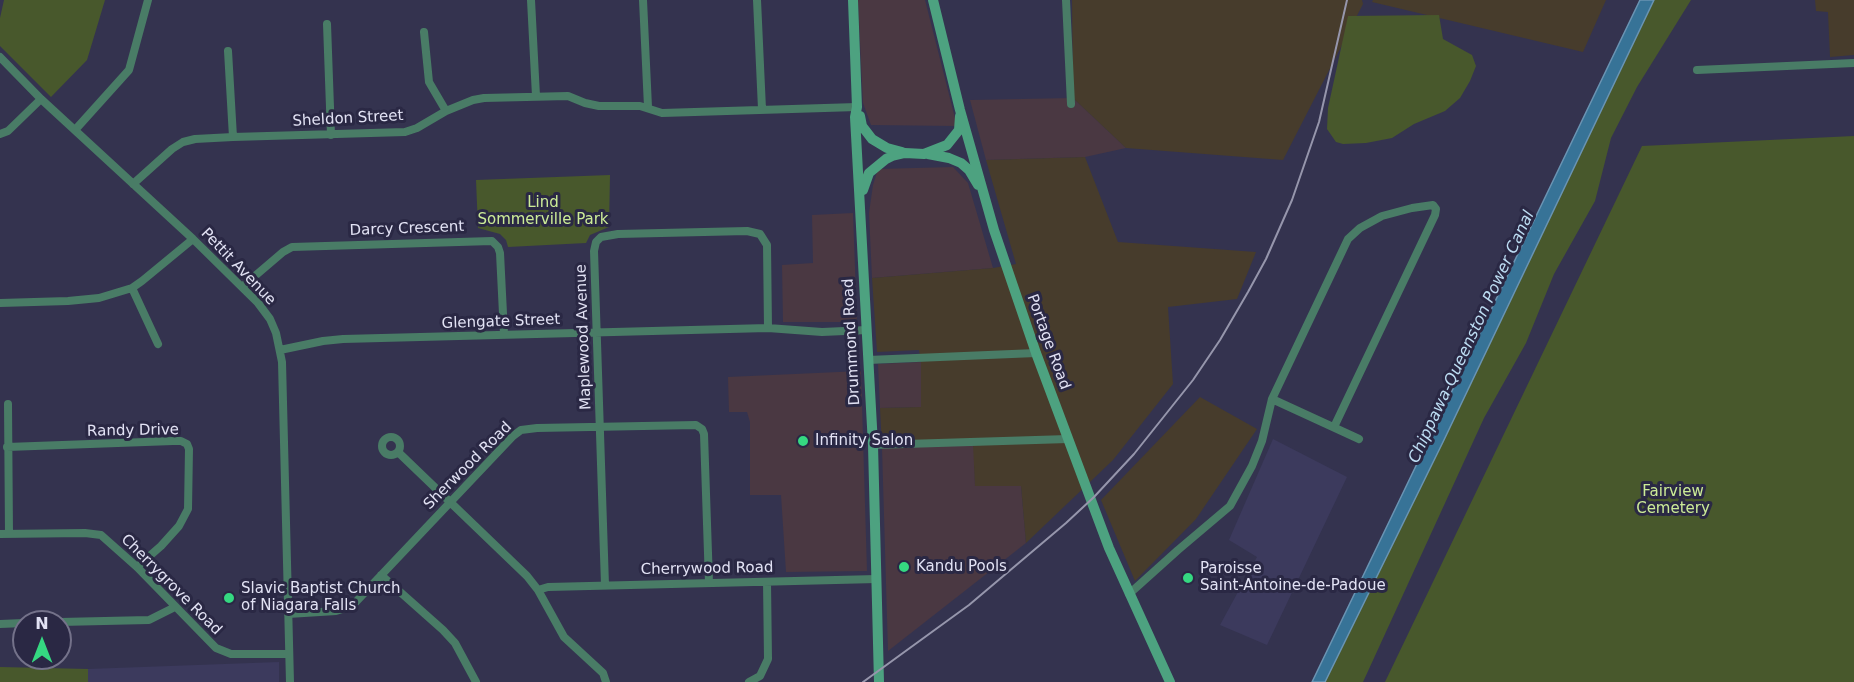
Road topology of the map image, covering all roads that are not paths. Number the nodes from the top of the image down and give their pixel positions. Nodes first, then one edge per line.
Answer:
1 (148, 0) edge
2 (531, 0) edge
3 (643, 0) edge
4 (757, 0) edge
5 (853, 0) edge
6 (933, 0) edge
7 (1066, 0) edge
8 (327, 24) dead end
9 (424, 32) dead end
10 (228, 51) dead end
11 (0, 57) edge
12 (1854, 63) edge
13 (1697, 70) dead end
14 (536, 96) junction
15 (41, 99) junction
16 (1071, 104) dead end
17 (648, 107) junction
18 (857, 107) junction
19 (762, 109) junction
20 (960, 110) junction
21 (446, 111) junction
22 (75, 130) junction
23 (0, 134) edge
24 (331, 135) junction
25 (233, 137) junction
26 (905, 153) junction
27 (924, 154) junction
28 (133, 184) junction
29 (861, 198) junction
30 (988, 207) junction
31 (193, 239) junction
32 (242, 287) junction
33 (132, 288) junction
34 (0, 303) edge
35 (768, 328) junction
36 (867, 330) junction
37 (598, 332) junction
38 (504, 334) junction
39 (158, 344) dead end
40 (280, 350) junction
41 (1036, 353) junction
42 (868, 360) junction
43 (1272, 399) junction
44 (8, 404) dead end
45 (600, 426) junction
46 (1334, 427) junction
47 (1068, 439) junction
48 (1359, 439) dead end
49 (873, 445) junction
50 (8, 447) junction
51 (398, 452) dead end
52 (450, 502) junction
53 (0, 534) edge
54 (9, 534) junction
55 (137, 567) junction
56 (381, 574) junction
57 (877, 579) junction
58 (767, 582) junction
59 (709, 583) junction
60 (606, 585) junction
61 (538, 590) junction
62 (1129, 594) junction
63 (175, 607) junction
64 (288, 614) junction
65 (72, 622) edge
66 (289, 654) junction
67 (290, 682) edge
68 (476, 682) edge
69 (606, 682) edge
70 (749, 682) edge
71 (879, 682) edge
72 (1170, 682) edge

1 - 22 street
2 - 14 street
3 - 17 street
4 - 19 street
5 - 18 main road, Drummond Road
6 - 20 main road, Portage Road
7 - 16 street
8 - 24 street
9 - 21 street
10 - 25 street
11 - 15 street, Pettit Avenue
12 - 13 street
14 - 17 street, Sheldon Street
14 - 21 street, Sheldon Street
15 - 22 street, Pettit Avenue
15 - 23 street
17 - 19 street, Sheldon Street
18 - 19 street, Sheldon Street
18 - 26 main road
18 - 29 main road, Drummond Road
20 - 27 main road
20 - 30 main road, Portage Road
21 - 24 street, Sheldon Street
22 - 28 street, Pettit Avenue
24 - 25 street, Sheldon Street
25 - 28 street, Sheldon Street
26 - 27 main road
26 - 29 main road
27 - 30 main road
28 - 31 street, Pettit Avenue
29 - 36 main road, Drummond Road
30 - 41 main road, Portage Road
31 - 32 street, Pettit Avenue
31 - 33 street
32 - 38 street, Darcy Crescent
32 - 40 street, Pettit Avenue
33 - 34 street
33 - 39 street
35 - 36 street, Glengate Street
35 - 37 street, Glengate Street
35 - 37 street, Maplewood Avenue
36 - 42 main road, Drummond Road
37 - 38 street, Glengate Street
37 - 45 street, Maplewood Avenue
38 - 40 street, Glengate Street
40 - 64 street, Pettit Avenue
41 - 42 street
41 - 47 main road, Portage Road
42 - 49 main road, Drummond Road
43 - 46 street
43 - 46 street
43 - 62 street
44 - 50 street
45 - 52 street, Sherwood Road
45 - 59 street, Sherwood Road
45 - 60 street, Maplewood Avenue
46 - 48 street
47 - 49 street
47 - 62 main road, Portage Road
49 - 57 main road, Drummond Road
50 - 54 street
50 - 55 street, Randy Drive
51 - 52 street
52 - 56 street, Sherwood Road
52 - 61 street
53 - 54 street, Cherrygrove Road
54 - 55 street, Cherrygrove Road
55 - 63 street, Cherrygrove Road
56 - 64 street, Sherwood Road
56 - 68 street
57 - 58 street, Cherrywood Road
57 - 71 main road, Drummond Road
58 - 59 street, Cherrywood Road
58 - 70 street
59 - 60 street, Cherrywood Road
60 - 61 street, Cherrywood Road
61 - 69 street
62 - 72 main road, Portage Road
63 - 65 street
63 - 66 street, Cherrygrove Road
64 - 66 street, Pettit Avenue
66 - 67 street, Pettit Avenue

